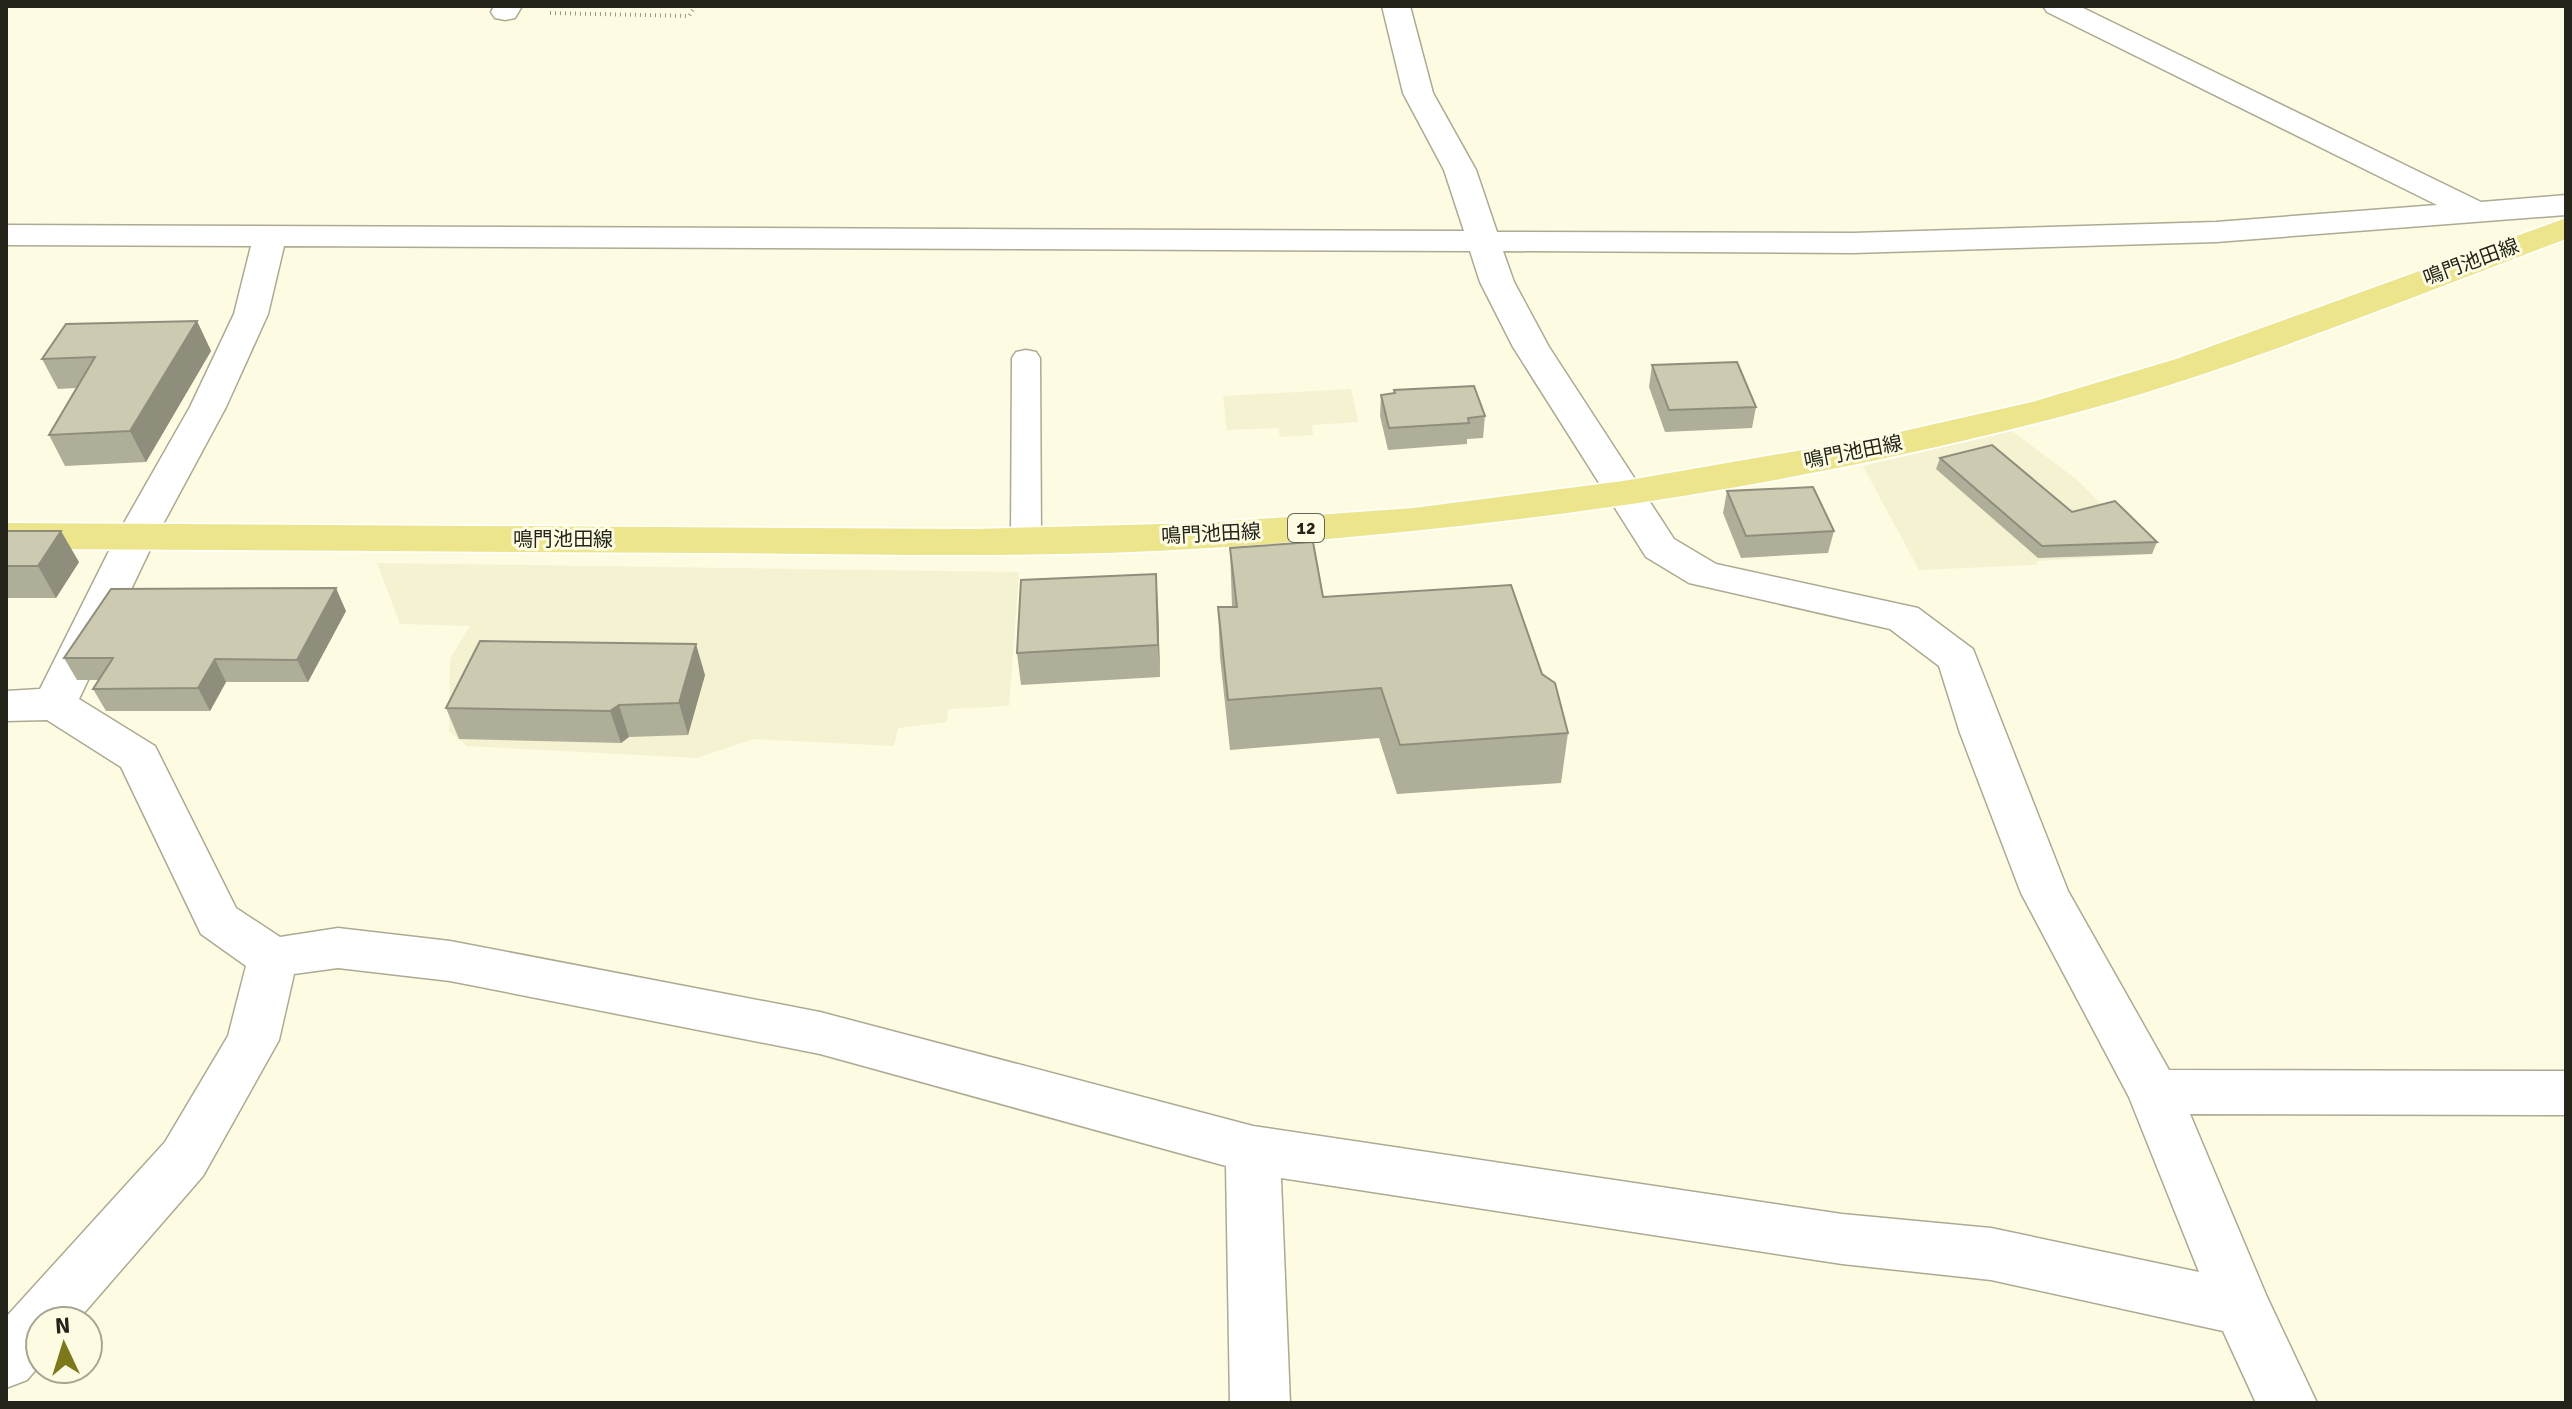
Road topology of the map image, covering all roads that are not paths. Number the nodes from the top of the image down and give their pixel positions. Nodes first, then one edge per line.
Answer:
1 (1396, 6) edge
2 (2057, 6) edge
3 (2566, 205) edge
4 (2474, 211) junction
5 (2566, 228) edge
6 (6, 235) edge
7 (270, 237) junction
8 (1482, 239) junction
9 (1026, 358) dead end
10 (1623, 493) junction
11 (6, 536) edge
12 (136, 537) junction
13 (1026, 541) junction
14 (30, 705) edge
15 (273, 958) junction
16 (2154, 1092) junction
17 (2566, 1093) edge
18 (1253, 1150) junction
19 (54, 1305) edge
20 (2242, 1308) junction
21 (24, 1339) edge
22 (6, 1360) edge
23 (1260, 1403) edge
24 (2287, 1403) edge

1 - 8 street
2 - 4 street
3 - 4 street
4 - 8 street
5 - 10 main road, 鳴門池田線 / 12
6 - 7 street
7 - 8 street
7 - 12 street
8 - 10 street
9 - 13 lane
10 - 13 main road, 鳴門池田線 / 12
10 - 16 street
11 - 12 main road, 鳴門池田線 / 12
12 - 13 main road, 鳴門池田線 / 12
12 - 14 street
14 - 15 street
15 - 18 street
15 - 19 street
16 - 17 street
16 - 20 street
18 - 20 street
18 - 23 street
20 - 24 street
21 - 22 street

